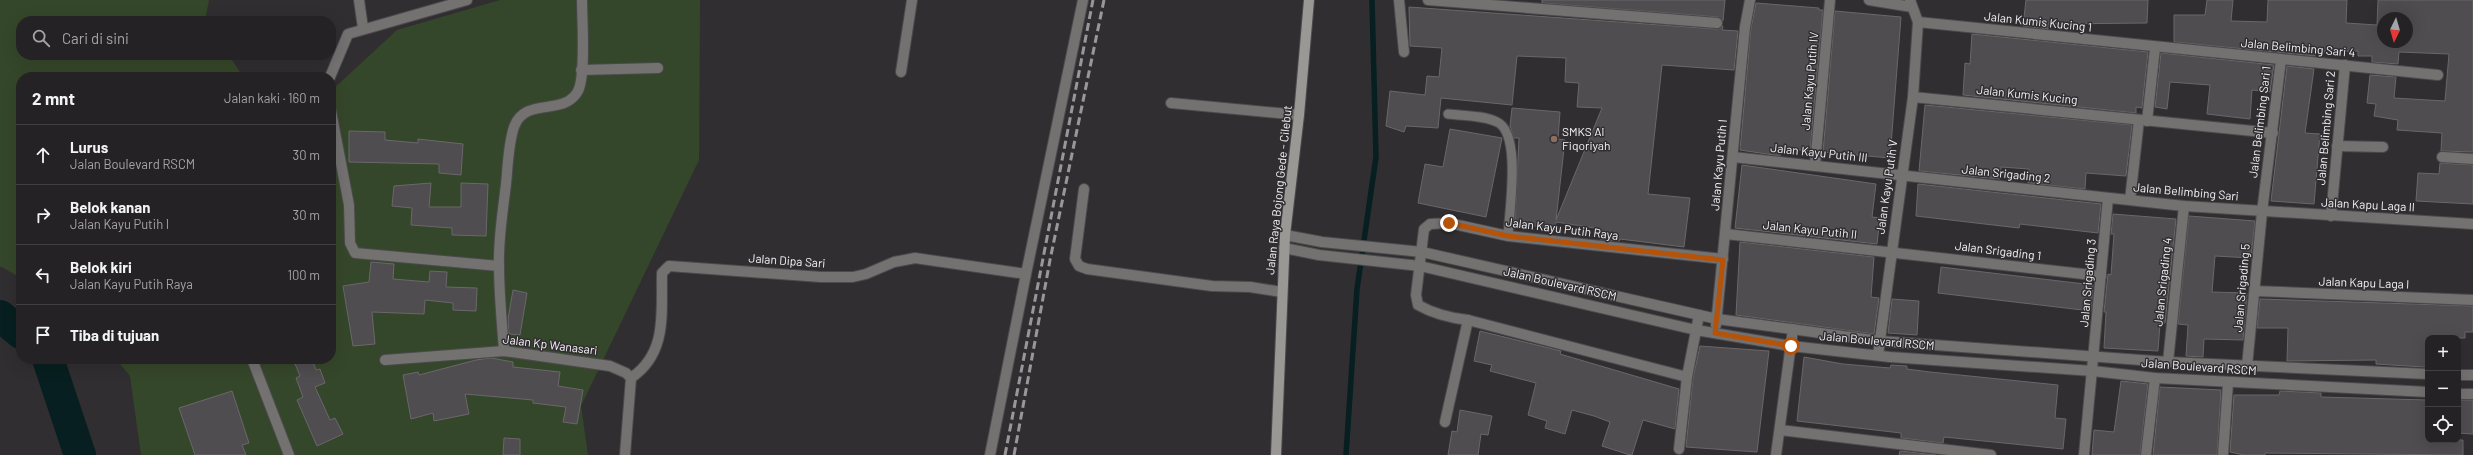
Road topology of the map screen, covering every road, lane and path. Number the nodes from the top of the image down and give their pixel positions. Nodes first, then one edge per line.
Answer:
1 (360, 0) edge
2 (467, 0) edge
3 (582, 0) edge
4 (912, 0) edge
5 (1083, 0) edge
6 (1308, 0) edge
7 (1399, 0) edge
8 (1428, 0) edge
9 (1750, 0) edge
10 (1830, 0) edge
11 (1869, 0) edge
12 (1911, 4) edge
13 (1918, 22) junction
14 (1717, 23) dead end
15 (363, 28) junction
16 (2155, 48) junction
17 (1404, 52) dead end
18 (2281, 60) junction
19 (2344, 65) junction
20 (658, 68) dead end
21 (581, 70) junction
22 (332, 72) edge
23 (901, 72) dead end
24 (2438, 75) dead end
25 (1912, 97) junction
26 (1171, 103) dead end
27 (1448, 114) dead end
28 (1300, 115) junction
29 (2143, 120) junction
30 (2272, 133) junction
31 (336, 137) edge
32 (2337, 146) junction
33 (2383, 147) dead end
34 (1733, 157) junction
35 (2442, 157) dead end
36 (2473, 159) edge
37 (1815, 165) junction
38 (1901, 175) junction
39 (1084, 189) dead end
40 (2108, 198) junction
41 (2130, 200) junction
42 (2184, 206) junction
43 (2262, 212) junction
44 (2331, 216) junction
45 (2473, 224) edge
46 (1726, 234) junction
47 (1285, 235) junction
48 (1508, 236) junction
49 (1284, 248) junction
50 (1422, 252) junction
51 (1892, 252) junction
52 (1723, 260) junction
53 (499, 266) junction
54 (1420, 266) junction
55 (1484, 266) junction
56 (1026, 274) junction
57 (2101, 276) junction
58 (1482, 279) junction
59 (2255, 291) junction
60 (1282, 292) junction
61 (2473, 300) edge
62 (1699, 315) junction
63 (1717, 319) junction
64 (1468, 320) junction
65 (1793, 329) junction
66 (1696, 330) junction
67 (1715, 333) junction
68 (1880, 341) junction
69 (1791, 346) junction
70 (504, 351) junction
71 (1878, 356) junction
72 (2094, 356) junction
73 (385, 360) dead end
74 (2168, 362) junction
75 (254, 364) edge
76 (2247, 366) junction
77 (2093, 371) junction
78 (2425, 374) edge
79 (2461, 375) edge
80 (2473, 375) edge
81 (1687, 377) junction
82 (631, 378) junction
83 (2155, 378) junction
84 (2228, 382) junction
85 (2425, 392) edge
86 (2461, 394) edge
87 (2473, 394) edge
88 (1445, 422) dead end
89 (1780, 430) junction
90 (1679, 449) dead end
91 (289, 455) edge
92 (625, 455) edge
93 (990, 455) edge
94 (1276, 455) edge
95 (1776, 455) edge
96 (1991, 455) edge
97 (2084, 455) edge
98 (2146, 455) edge
99 (2223, 455) edge

1 - 15 street
2 - 15 street
3 - 21 street
4 - 23 street
5 - 56 street
6 - 28 main road, Jalan Raya Bojong Gede - Cilebut
7 - 17 street
8 - 14 street
9 - 34 street, Jalan Kayu Putih I
10 - 37 street, Jalan Kayu Putih IV
11 - 12 street
12 - 13 street
13 - 16 street, Jalan Kumis Kucing 1
13 - 25 street, Jalan Kayu Putih V
15 - 22 street
16 - 18 street, Jalan Belimbing Sari 4
16 - 29 street
18 - 19 street, Jalan Belimbing Sari 4
18 - 30 street, Jalan Belimbing Sari 1
19 - 24 street, Jalan Belimbing Sari 4
19 - 32 street, Jalan Belimbing Sari 2
20 - 21 street
21 - 53 street
25 - 29 street, Jalan Kumis Kucing
25 - 38 street, Jalan Kayu Putih V
26 - 28 street
27 - 48 lane
28 - 47 main road, Jalan Raya Bojong Gede - Cilebut
29 - 30 street, Jalan Kumis Kucing
29 - 41 street
30 - 43 street, Jalan Belimbing Sari 1
31 - 53 street
32 - 33 street
32 - 44 street, Jalan Belimbing Sari 2
34 - 37 street, Jalan Kayu Putih III
34 - 46 street, Jalan Kayu Putih I
35 - 36 street
37 - 38 street, Jalan Kayu Putih III
38 - 40 street, Jalan Srigading 2
38 - 51 street, Jalan Kayu Putih V
39 - 60 street
40 - 41 street, Jalan Belimbing Sari
40 - 57 street, Jalan Srigading 3
41 - 42 street, Jalan Belimbing Sari
42 - 43 street, Jalan Belimbing Sari
42 - 74 street, Jalan Srigading 4
43 - 44 street, Jalan Kapu Laga II
43 - 59 street, Jalan Srigading 5
44 - 45 street, Jalan Kapu Laga II
46 - 51 street, Jalan Kayu Putih II
46 - 52 street, Jalan Kayu Putih I
47 - 49 main road, Jalan Raya Bojong Gede - Cilebut
47 - 50 street, Jalan Boulevard RSCM
48 - 50 street, Jalan Kayu Putih Raya
48 - 52 street, Jalan Kayu Putih Raya
49 - 54 street, Jalan Boulevard RSCM
49 - 60 main road, Jalan Raya Bojong Gede - Cilebut
50 - 54 street, Jalan Kayu Putih Raya
50 - 55 street, Jalan Boulevard RSCM
51 - 57 street, Jalan Srigading 1
51 - 68 street, Jalan Kayu Putih V
52 - 63 street, Jalan Kayu Putih I
53 - 70 street
54 - 58 street, Jalan Boulevard RSCM
54 - 64 street, Jalan Kayu Putih Raya
55 - 58 street
55 - 62 street, Jalan Boulevard RSCM
56 - 82 street, Jalan Dipa Sari
56 - 93 street
57 - 72 street, Jalan Srigading 3
58 - 66 street, Jalan Boulevard RSCM
59 - 61 street, Jalan Kapu Laga I
59 - 76 street, Jalan Srigading 5
60 - 94 main road, Jalan Raya Bojong Gede - Cilebut
62 - 63 street, Jalan Boulevard RSCM
62 - 66 street
63 - 65 street, Jalan Boulevard RSCM
63 - 67 street, Jalan Kayu Putih I
64 - 81 street
64 - 88 street
65 - 68 street, Jalan Boulevard RSCM
65 - 69 street
66 - 67 street, Jalan Boulevard RSCM
66 - 81 street
67 - 69 street, Jalan Boulevard RSCM
68 - 71 street, Jalan Kayu Putih V
68 - 72 street, Jalan Boulevard RSCM
69 - 71 street, Jalan Boulevard RSCM
69 - 89 street
70 - 73 street, Jalan Kp Wanasari
70 - 82 street, Jalan Kp Wanasari
71 - 77 street, Jalan Boulevard RSCM
72 - 74 street, Jalan Boulevard RSCM
72 - 77 street, Jalan Srigading 3
74 - 76 street, Jalan Boulevard RSCM
75 - 91 street
76 - 78 street, Jalan Boulevard RSCM
77 - 83 street, Jalan Boulevard RSCM
77 - 97 street, Jalan Srigading 3
79 - 80 street
81 - 90 street
82 - 92 street
83 - 84 street, Jalan Boulevard RSCM
83 - 98 street
84 - 85 street, Jalan Boulevard RSCM
84 - 99 street
86 - 87 street
89 - 95 street
89 - 96 street

